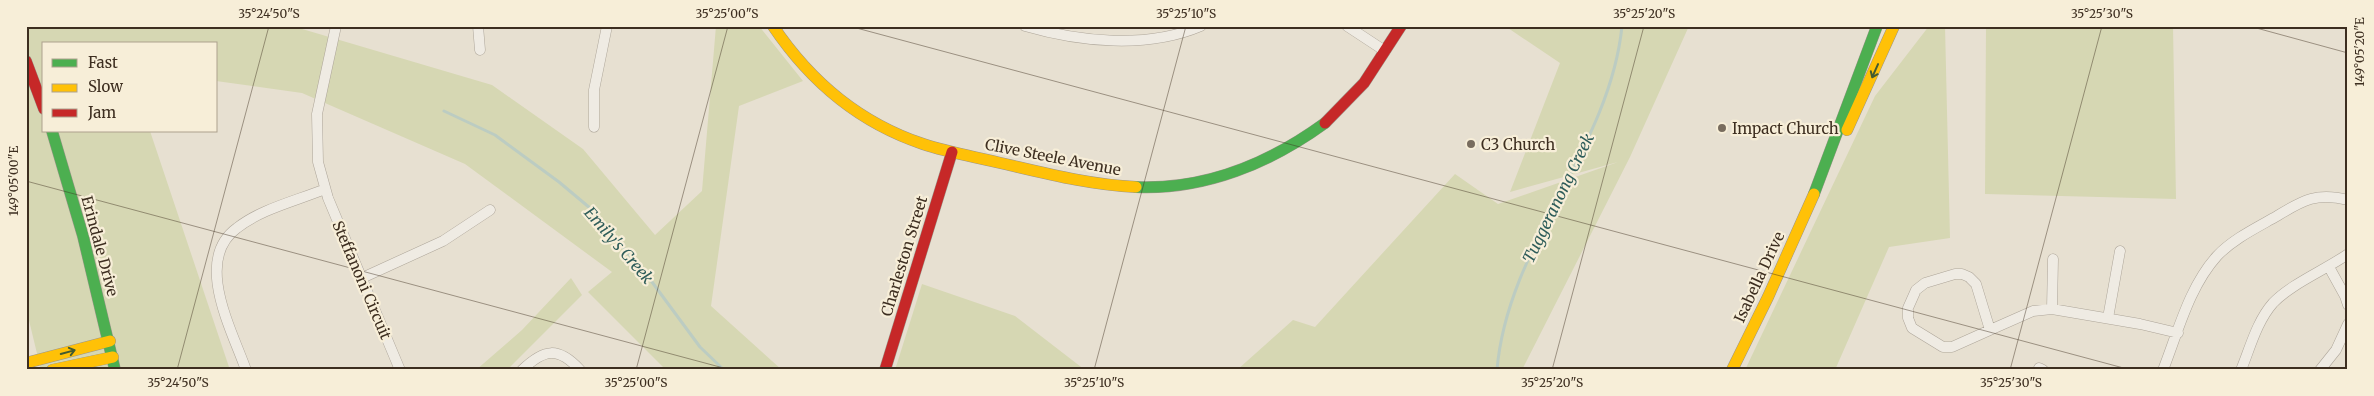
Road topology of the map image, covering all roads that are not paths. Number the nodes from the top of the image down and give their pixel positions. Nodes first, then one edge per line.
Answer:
1 (336, 26) edge
2 (478, 26) edge
3 (607, 26) edge
4 (773, 26) edge
5 (1025, 26) edge
6 (1201, 26) edge
7 (1347, 26) edge
8 (1401, 26) edge
9 (1876, 26) edge
10 (1894, 26) edge
11 (1187, 29) edge
12 (480, 50) dead end
13 (1385, 51) junction
14 (26, 62) edge
15 (42, 104) edge
16 (594, 127) dead end
17 (52, 132) edge
18 (952, 152) junction
19 (325, 189) junction
20 (1813, 197) junction
21 (2348, 200) edge
22 (490, 210) dead end
23 (2120, 251) dead end
24 (2348, 254) edge
25 (2053, 259) dead end
26 (2328, 267) junction
27 (362, 278) junction
28 (2348, 305) edge
29 (2052, 309) junction
30 (2108, 318) junction
31 (2348, 324) edge
32 (1990, 330) junction
33 (2178, 333) junction
34 (110, 341) junction
35 (113, 357) junction
36 (26, 363) edge
37 (52, 370) edge
38 (115, 370) edge
39 (246, 370) edge
40 (400, 370) edge
41 (522, 370) edge
42 (580, 370) edge
43 (885, 370) edge
44 (1732, 370) edge
45 (2163, 370) edge
46 (2241, 370) edge
47 (2320, 370) edge

1 - 19 street, Steffanoni Circuit
2 - 12 street
3 - 16 street
4 - 18 street, Clive Steele Avenue
5 - 11 street
6 - 11 street
7 - 13 street
8 - 13 street, Clive Steele Avenue
9 - 20 street, Isabella Drive
10 -> 20 street, Isabella Drive
13 - 18 street, Clive Steele Avenue
14 - 15 street
17 - 34 street, Erindale Drive
18 - 43 street, Charleston Street
19 - 27 street, Steffanoni Circuit
19 - 39 street
20 - 44 street, Isabella Drive
21 - 33 street
22 - 27 street
23 - 30 street
24 - 26 street
25 - 29 street
26 - 28 street
26 - 46 street
27 - 40 street, Steffanoni Circuit
29 - 30 street
29 - 32 street
30 - 33 street
31 - 47 street
32 - 32 street
33 - 45 street
34 - 35 street, Erindale Drive
36 -> 34 street
35 - 37 street
35 - 38 street, Erindale Drive
41 - 42 street

